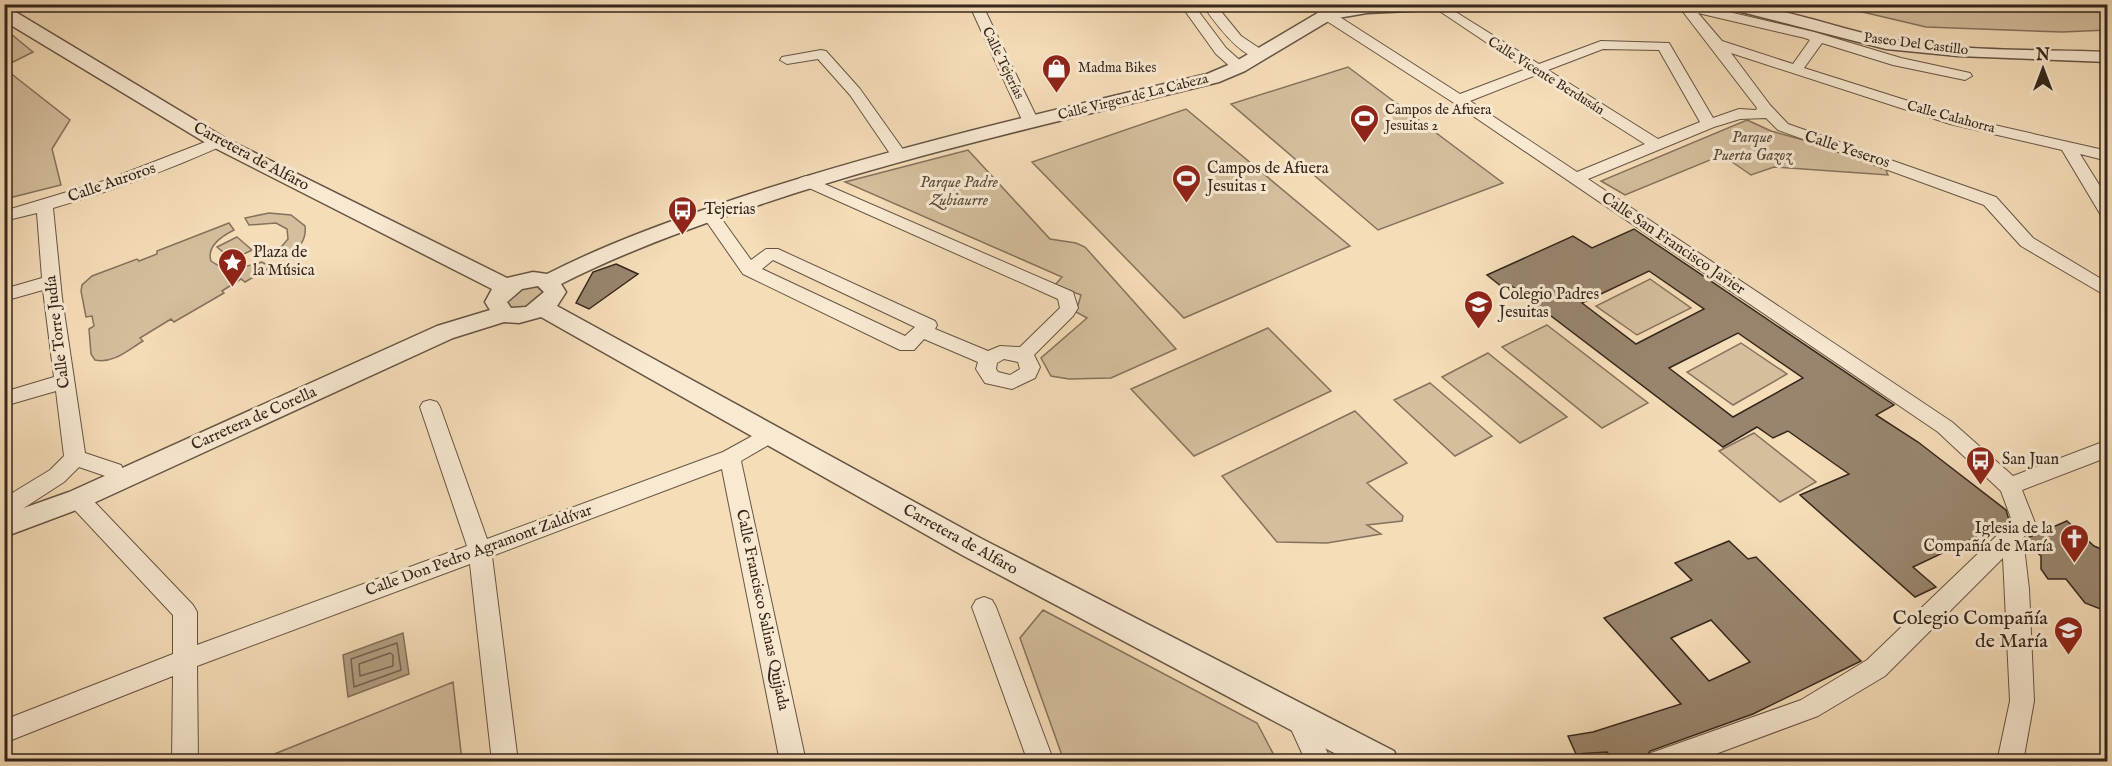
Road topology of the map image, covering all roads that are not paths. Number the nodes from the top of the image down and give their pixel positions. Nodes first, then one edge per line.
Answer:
1 (975, 4) edge
2 (1186, 4) edge
3 (1208, 4) edge
4 (1451, 4) edge
5 (1728, 4) edge
6 (1435, 5) edge
7 (1684, 5) edge
8 (1767, 9) edge
9 (4, 10) edge
10 (1321, 10) edge
11 (1819, 38) junction
12 (1717, 44) junction
13 (1260, 55) junction
14 (2108, 57) edge
15 (787, 60) dead end
16 (1239, 67) junction
17 (1534, 69) junction
18 (1796, 69) junction
19 (1965, 76) dead end
20 (1459, 100) junction
21 (1698, 107) junction
22 (1765, 108) junction
23 (1031, 122) junction
24 (1709, 124) junction
25 (218, 142) junction
26 (1658, 146) junction
27 (2067, 146) junction
28 (899, 155) junction
29 (2108, 156) edge
30 (1576, 178) junction
31 (806, 181) junction
32 (45, 206) junction
33 (2108, 213) edge
34 (710, 214) junction
35 (4, 216) edge
36 (749, 270) junction
37 (52, 281) junction
38 (548, 282) junction
39 (2108, 291) edge
40 (4, 295) edge
41 (502, 300) junction
42 (542, 308) junction
43 (922, 331) junction
44 (1022, 356) junction
45 (989, 359) junction
46 (63, 382) junction
47 (4, 399) edge
48 (430, 407) dead end
49 (770, 435) junction
50 (2108, 448) edge
51 (730, 458) junction
52 (75, 459) junction
53 (114, 471) junction
54 (2010, 486) junction
55 (78, 499) junction
56 (5, 515) edge
57 (2012, 537) junction
58 (480, 550) junction
59 (984, 607) dead end
60 (185, 660) junction
61 (1299, 720) junction
62 (4, 732) edge
63 (185, 762) edge
64 (505, 762) edge
65 (793, 762) edge
66 (1041, 762) edge
67 (1319, 762) edge
68 (1383, 762) edge
69 (1660, 762) edge
70 (2010, 762) edge

1 - 23 street, Calle Tejerías
2 - 16 street
3 - 13 street
4 - 6 street, Calle Virgen de La Cabeza
5 - 8 street, Paseo Del Castillo
6 - 10 street, Calle Virgen de La Cabeza
6 - 17 street, Calle Vicente Berdusán
7 - 11 street
7 - 12 street, Calle Yeseros
8 - 14 street, Paseo Del Castillo
9 - 25 street, Carretera de Alfaro
10 - 13 street, Calle Virgen de La Cabeza
10 - 20 street, Calle San Francisco Javier
11 - 18 street
11 - 19 street
12 - 18 street, Calle Calahorra
12 - 22 street, Calle Yeseros
13 - 16 street, Calle Virgen de La Cabeza
15 - 28 street
16 - 23 street, Calle Virgen de La Cabeza
17 - 20 street
17 - 21 street
17 - 26 street, Calle Vicente Berdusán
18 - 27 street, Calle Calahorra
20 - 30 street, Calle San Francisco Javier
21 - 22 street
21 - 24 street
22 - 24 street
22 - 39 street, Calle Yeseros
23 - 28 street, Calle Virgen de La Cabeza
24 - 26 street
25 - 32 street, Calle Auroros
25 - 41 street, Carretera de Alfaro
26 - 30 street
27 - 29 street, Calle Calahorra
27 - 33 street
28 - 31 street, Calle Virgen de La Cabeza
30 - 54 street, Calle San Francisco Javier
31 - 34 street, Calle Virgen de La Cabeza
31 - 44 street
32 - 35 street, Calle Auroros
32 - 37 street, Calle Torre Judía
34 - 36 street
34 - 38 street, Calle Virgen de La Cabeza
36 - 43 street
36 - 43 street
37 - 40 street
37 - 46 street, Calle Torre Judía
38 - 41 street
38 - 42 street
41 - 42 street
41 - 53 street, Carretera de Corella
41 - 55 street, Carretera de Corella
42 - 49 street, Carretera de Alfaro
43 - 45 street
44 - 45 street
44 - 45 street
46 - 47 street
46 - 52 street, Calle Torre Judía
48 - 58 street
49 - 51 street, Calle Don Pedro Agramont Zaldívar
49 - 61 street, Carretera de Alfaro
50 - 54 street
51 - 58 street, Calle Don Pedro Agramont Zaldívar
51 - 65 street, Calle Francisco Salinas Quijada
52 - 53 street
52 - 56 street
53 - 56 street, Carretera de Corella
54 - 57 street
55 - 56 street, Carretera de Corella
55 - 60 street
57 - 69 street
57 - 70 street
58 - 60 street, Calle Don Pedro Agramont Zaldívar
58 - 64 street
59 - 66 street
60 - 62 street, Calle Don Pedro Agramont Zaldívar
60 - 63 street
61 - 67 street
61 - 68 street, Carretera de Alfaro

